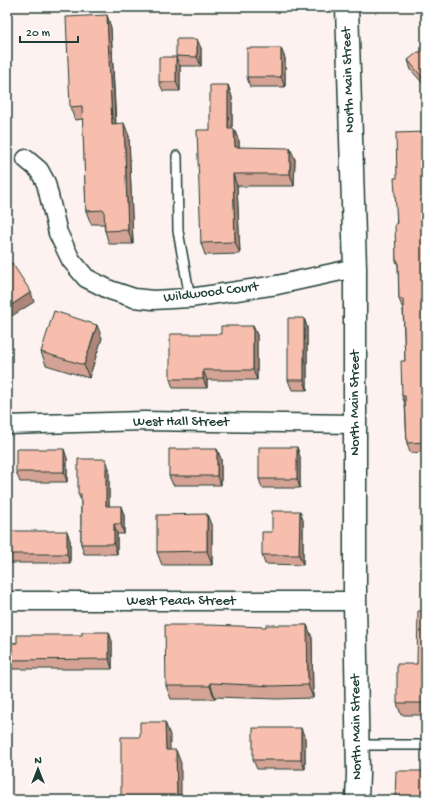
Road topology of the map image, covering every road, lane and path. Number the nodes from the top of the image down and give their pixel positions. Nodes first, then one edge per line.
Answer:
1 (347, 7) edge
2 (177, 156) dead end
3 (26, 159) dead end
4 (355, 268) junction
5 (190, 298) junction
6 (355, 424) junction
7 (7, 425) edge
8 (7, 600) edge
9 (355, 601) junction
10 (357, 745) junction
11 (426, 745) edge
12 (357, 800) edge

1 - 4 main road, North Main Street
2 - 5 lane
3 - 5 street, Wildwood Court
4 - 5 street, Wildwood Court
4 - 6 main road, North Main Street
6 - 7 street, West Hall Street
6 - 9 main road, North Main Street
8 - 9 street, West Peach Street
9 - 10 main road, North Main Street
10 - 11 lane
10 - 12 main road, North Main Street

